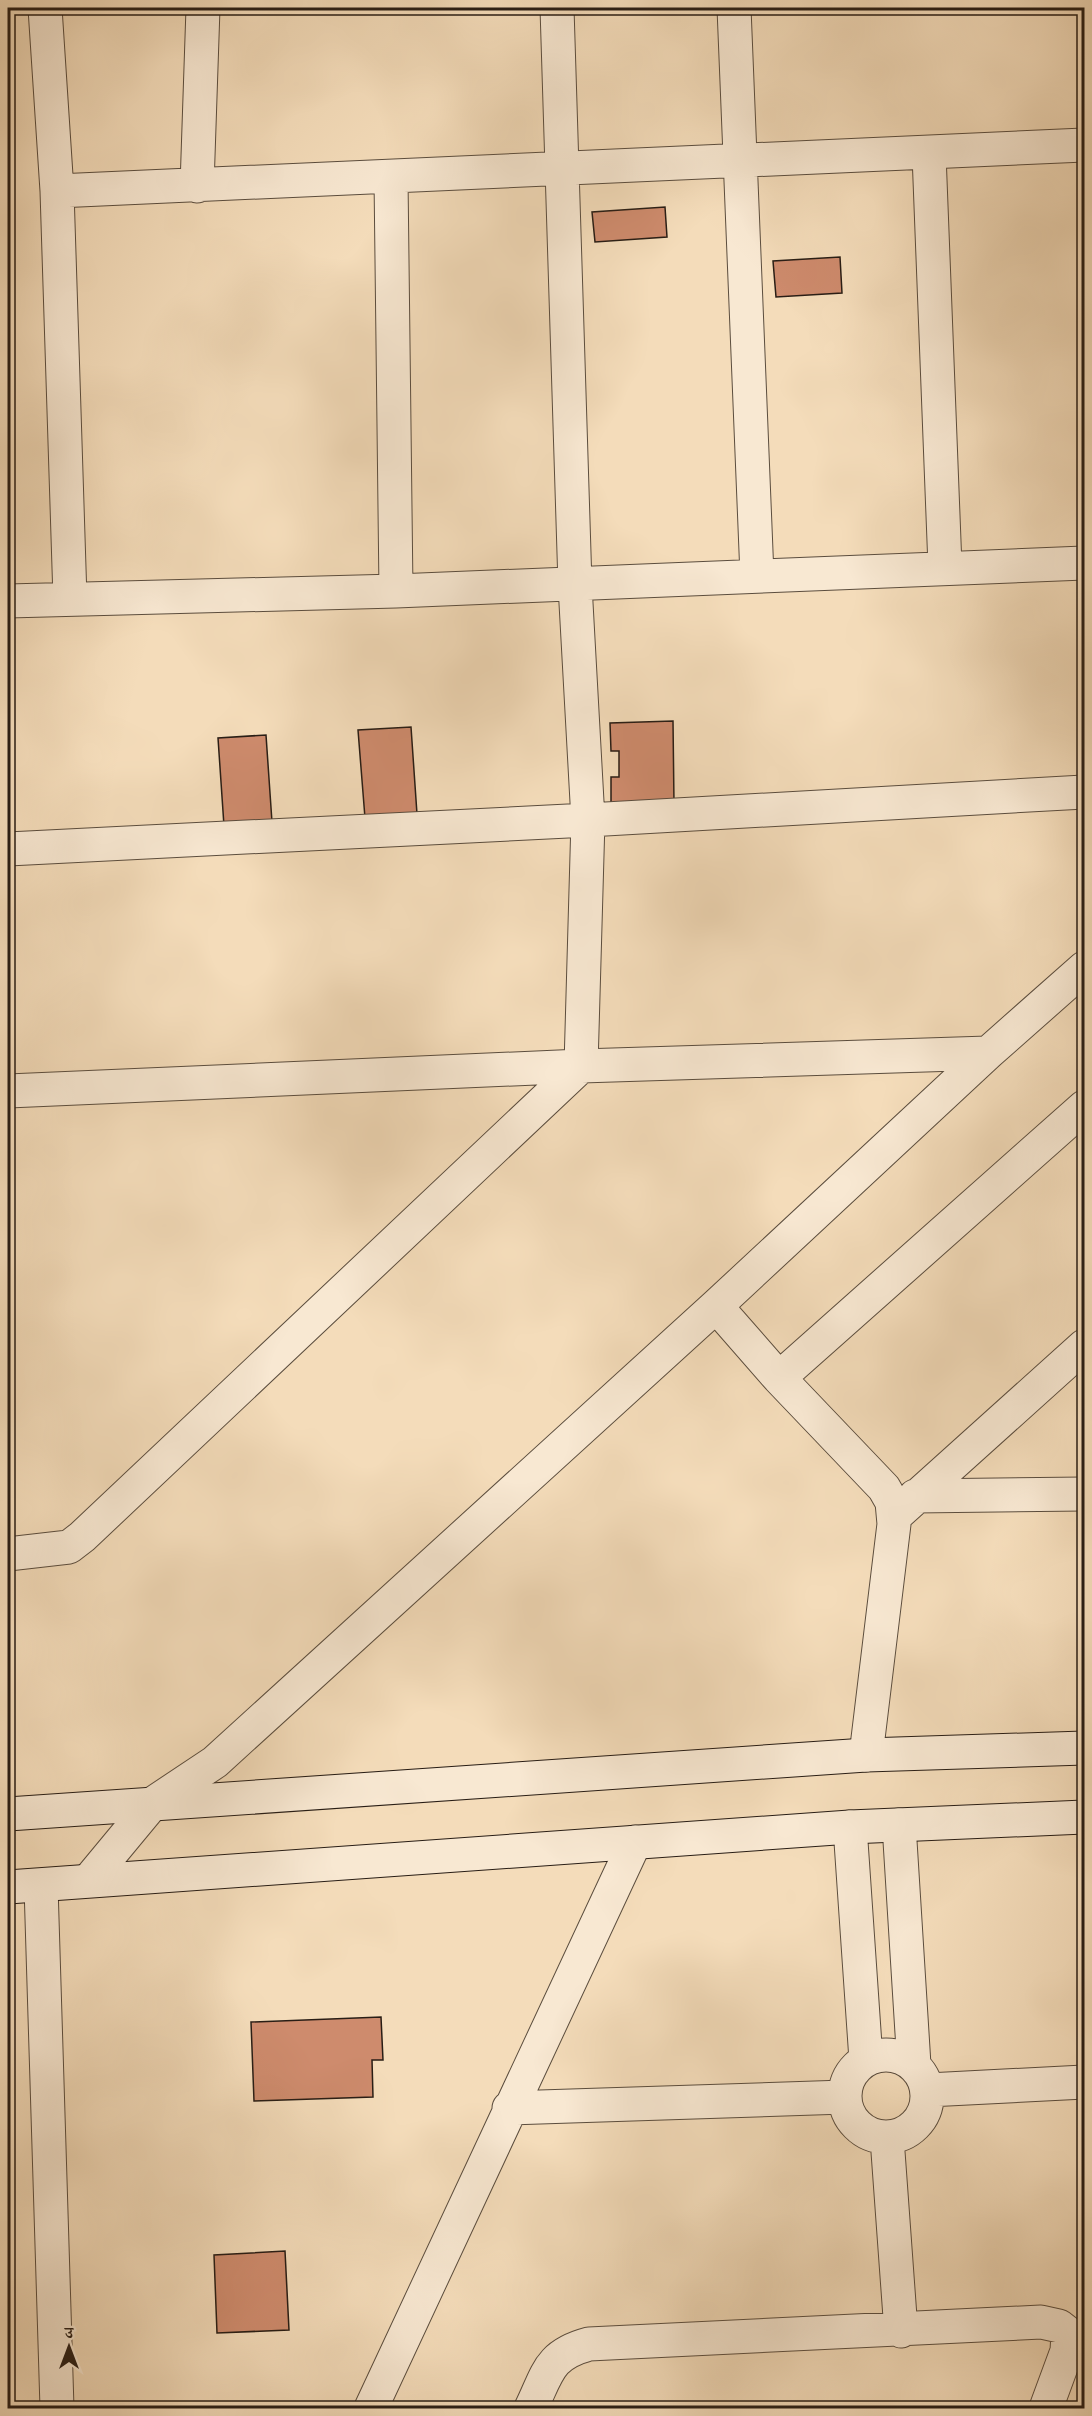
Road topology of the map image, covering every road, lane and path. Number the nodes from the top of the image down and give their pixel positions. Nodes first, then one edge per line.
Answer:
1 (45, 8) edge
2 (203, 8) edge
3 (557, 8) edge
4 (734, 8) edge
5 (1084, 145) edge
6 (929, 154) junction
7 (740, 161) junction
8 (561, 168) junction
9 (391, 178) junction
10 (197, 186) junction
11 (57, 191) junction
12 (1084, 563) edge
13 (945, 567) junction
14 (757, 576) junction
15 (575, 585) junction
16 (396, 591) junction
17 (70, 599) junction
18 (8, 601) edge
19 (1084, 792) edge
20 (588, 820) junction
21 (8, 849) edge
22 (1084, 968) edge
23 (988, 1053) junction
24 (581, 1066) junction
25 (8, 1091) edge
26 (1084, 1107) edge
27 (716, 1306) junction
28 (1084, 1346) edge
29 (779, 1378) junction
30 (1084, 1494) edge
31 (904, 1507) junction
32 (8, 1554) edge
33 (1084, 1748) edge
34 (866, 1755) junction
35 (152, 1804) junction
36 (8, 1814) edge
37 (1084, 1816) edge
38 (899, 1825) junction
39 (850, 1827) junction
40 (635, 1842) junction
41 (89, 1880) junction
42 (41, 1886) junction
43 (8, 1887) edge
44 (866, 2060) junction
45 (921, 2077) junction
46 (1084, 2082) edge
47 (845, 2097) junction
48 (509, 2108) junction
49 (887, 2138) junction
50 (901, 2331) junction
51 (57, 2409) edge
52 (371, 2409) edge
53 (531, 2409) edge
54 (1046, 2409) edge

1 - 11 street
2 - 10 street
3 - 8 street
4 - 7 street
5 - 6 street
6 - 7 street
6 - 13 street
7 - 8 street
7 - 14 street
8 - 9 street
8 - 15 street
9 - 10 street
9 - 16 street
10 - 11 street
11 - 17 street
12 - 13 street
13 - 14 street
14 - 15 street
15 - 16 street
15 - 20 street
16 - 17 street
17 - 18 street
19 - 20 street
20 - 21 street
20 - 24 street
22 - 23 street
23 - 24 street
23 - 27 street
24 - 25 street
24 - 32 street
26 - 29 street
27 - 29 street
27 - 35 street
28 - 31 street
29 - 31 street
30 - 31 street
31 - 34 street
33 - 34 street
34 - 35 street
35 - 36 street
35 - 41 street
37 - 38 street
38 - 39 street
38 - 45 street
39 - 40 street
39 - 44 street
40 - 41 street
40 - 48 street
41 - 42 street
42 - 43 street
42 - 51 street
44 - 45 street
44 - 47 street
45 - 46 street
45 - 49 street
47 - 48 street
47 - 49 street
48 - 52 street
49 - 50 street
50 - 53 street
50 - 54 street

